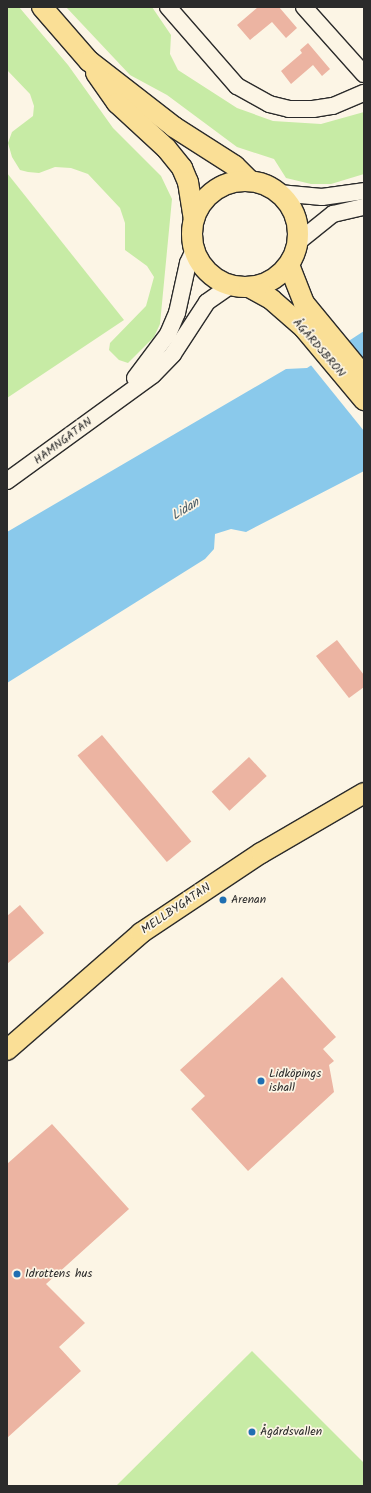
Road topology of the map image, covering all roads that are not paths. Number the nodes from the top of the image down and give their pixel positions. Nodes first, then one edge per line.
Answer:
1 (42, 7) edge
2 (168, 7) edge
3 (304, 7) edge
4 (89, 61) junction
5 (364, 74) edge
6 (364, 93) edge
7 (250, 181) junction
8 (364, 191) edge
9 (279, 193) junction
10 (364, 207) edge
11 (194, 218) junction
12 (298, 242) junction
13 (194, 250) junction
14 (289, 265) junction
15 (240, 286) junction
16 (309, 322) junction
17 (364, 376) edge
18 (118, 400) junction
19 (364, 400) edge
20 (7, 481) edge
21 (364, 793) edge
22 (7, 1050) edge

1 - 4 main road
2 - 6 street
3 - 5 street
4 - 7 main road
4 - 11 main road
7 - 9 main road
7 - 11 main road
8 - 9 street
9 - 12 main road
10 - 12 street
11 - 13 main road
12 - 14 main road
13 - 15 main road
13 - 18 street
14 - 15 main road
14 - 16 main road, ÅGÅRDSBRON
15 - 16 main road, ÅGÅRDSBRON
15 - 18 street
16 - 17 main road, ÅGÅRDSBRON
16 - 19 main road, ÅGÅRDSBRON
18 - 20 street, HAMNGATAN
21 - 22 main road, MELLBYGATAN

